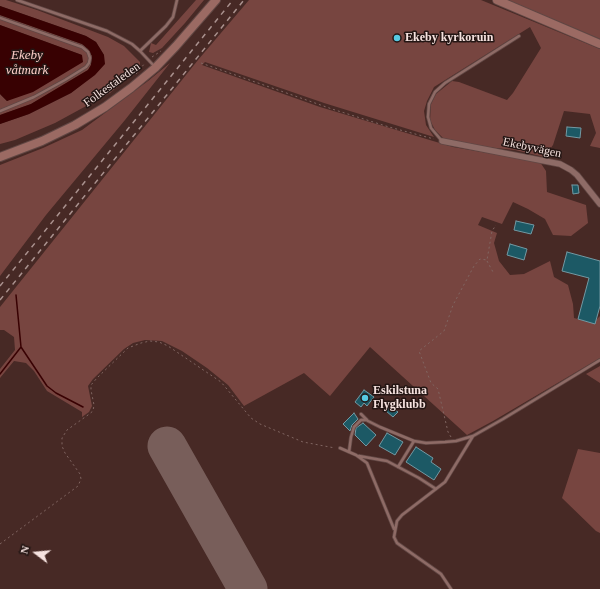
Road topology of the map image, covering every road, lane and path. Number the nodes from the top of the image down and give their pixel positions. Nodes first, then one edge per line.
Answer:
1 (17, 0) edge
2 (177, 0) edge
3 (216, 0) edge
4 (496, 0) edge
5 (0, 18) edge
6 (519, 36) dead end
7 (600, 44) edge
8 (164, 48) dead end
9 (140, 51) junction
10 (148, 60) junction
11 (201, 63) dead end
12 (155, 68) junction
13 (132, 78) dead end
14 (0, 111) edge
15 (442, 141) junction
16 (0, 156) edge
17 (600, 204) edge
18 (496, 225) dead end
19 (486, 260) junction
20 (493, 272) dead end
21 (600, 360) edge
22 (361, 414) dead end
23 (368, 420) junction
24 (473, 436) junction
25 (414, 441) junction
26 (456, 441) junction
27 (340, 448) joint
28 (349, 452) junction
29 (356, 455) junction
30 (398, 467) junction
31 (436, 489) junction
32 (394, 529) junction
33 (0, 544) edge
34 (451, 589) edge

1 - 9 lane
2 - 9 lane
3 - 12 main road, Folkestaleden
4 - 7 main road
5 - 14 lane
6 - 15 lane
8 - 10 path
9 - 10 lane
10 - 12 lane
10 - 13 path
11 - 15 path
12 - 16 main road, Folkestaleden
15 - 17 street, Ekebyvägen
18 - 19 path
19 - 20 path
19 - 26 path
21 - 24 lane
22 - 23 lane
23 - 25 lane
23 - 28 lane
24 - 26 lane
24 - 31 lane
25 - 26 lane
25 - 30 lane
27 - 28 lane
27 - 33 path
28 - 29 lane
29 - 30 lane
29 - 32 lane
30 - 31 lane
31 - 32 lane
32 - 34 lane

